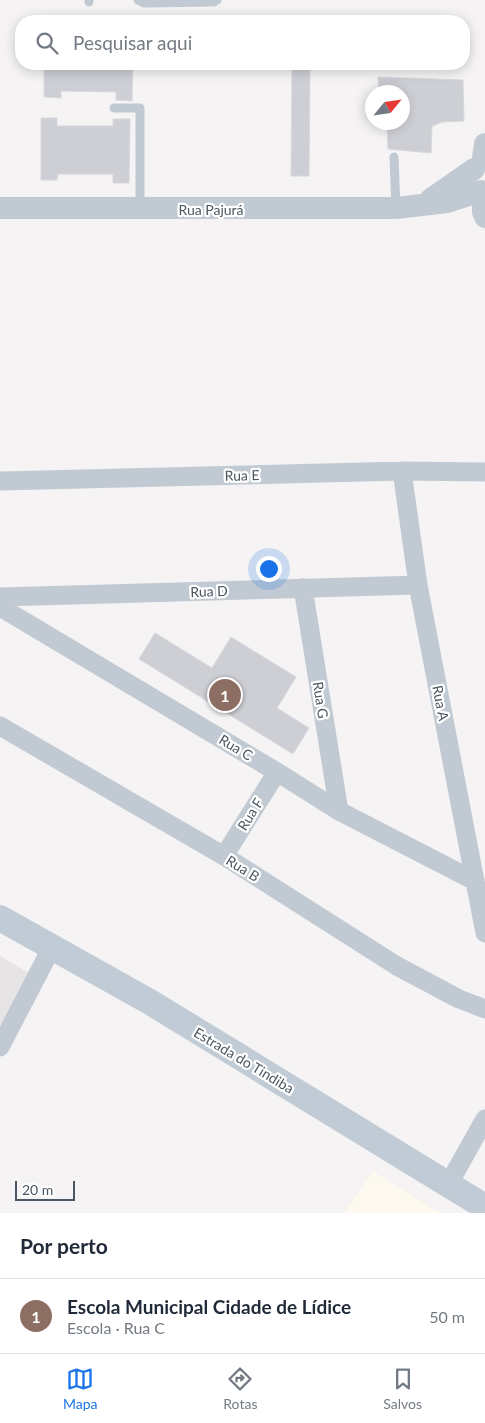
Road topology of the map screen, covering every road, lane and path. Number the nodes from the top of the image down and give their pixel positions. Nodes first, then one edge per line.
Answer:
1 (138, 0) edge
2 (216, 0) edge
3 (114, 108) dead end
4 (482, 157) edge
5 (394, 158) dead end
6 (483, 192) edge
7 (422, 205) junction
8 (0, 208) edge
9 (396, 208) junction
10 (140, 209) junction
11 (485, 217) edge
12 (402, 471) junction
13 (485, 472) edge
14 (0, 481) edge
15 (418, 585) junction
16 (303, 588) junction
17 (0, 597) edge
18 (0, 607) edge
19 (0, 726) edge
20 (277, 772) junction
21 (339, 811) junction
22 (224, 856) junction
23 (475, 881) junction
24 (0, 918) edge
25 (485, 933) edge
26 (52, 947) junction
27 (485, 1009) edge
28 (0, 1047) edge
29 (485, 1119) edge
30 (448, 1185) junction
31 (485, 1207) edge

1 - 2 lane
3 - 10 lane
4 - 6 street
4 - 7 street, Rua Pajurá
5 - 9 lane
6 - 7 street, Rua Pajurá
6 - 11 street
7 - 9 street, Rua Pajurá
8 - 10 street, Rua Pajurá
9 - 10 street, Rua Pajurá
12 - 13 street, Rua E
12 - 14 street, Rua E
12 - 15 street, Rua A
15 - 16 street, Rua D
15 - 23 street, Rua A
16 - 17 street, Rua D
16 - 21 street, Rua G
18 - 20 street, Rua C
19 - 22 street, Rua B
20 - 21 street, Rua C
20 - 22 street, Rua F
21 - 23 street, Rua C
22 - 27 street, Rua B
23 - 25 street, Rua A
24 - 26 main road, Estrada do Tindiba
26 - 28 street
26 - 30 main road, Estrada do Tindiba
29 - 30 street
30 - 31 main road, Estrada do Tindiba

